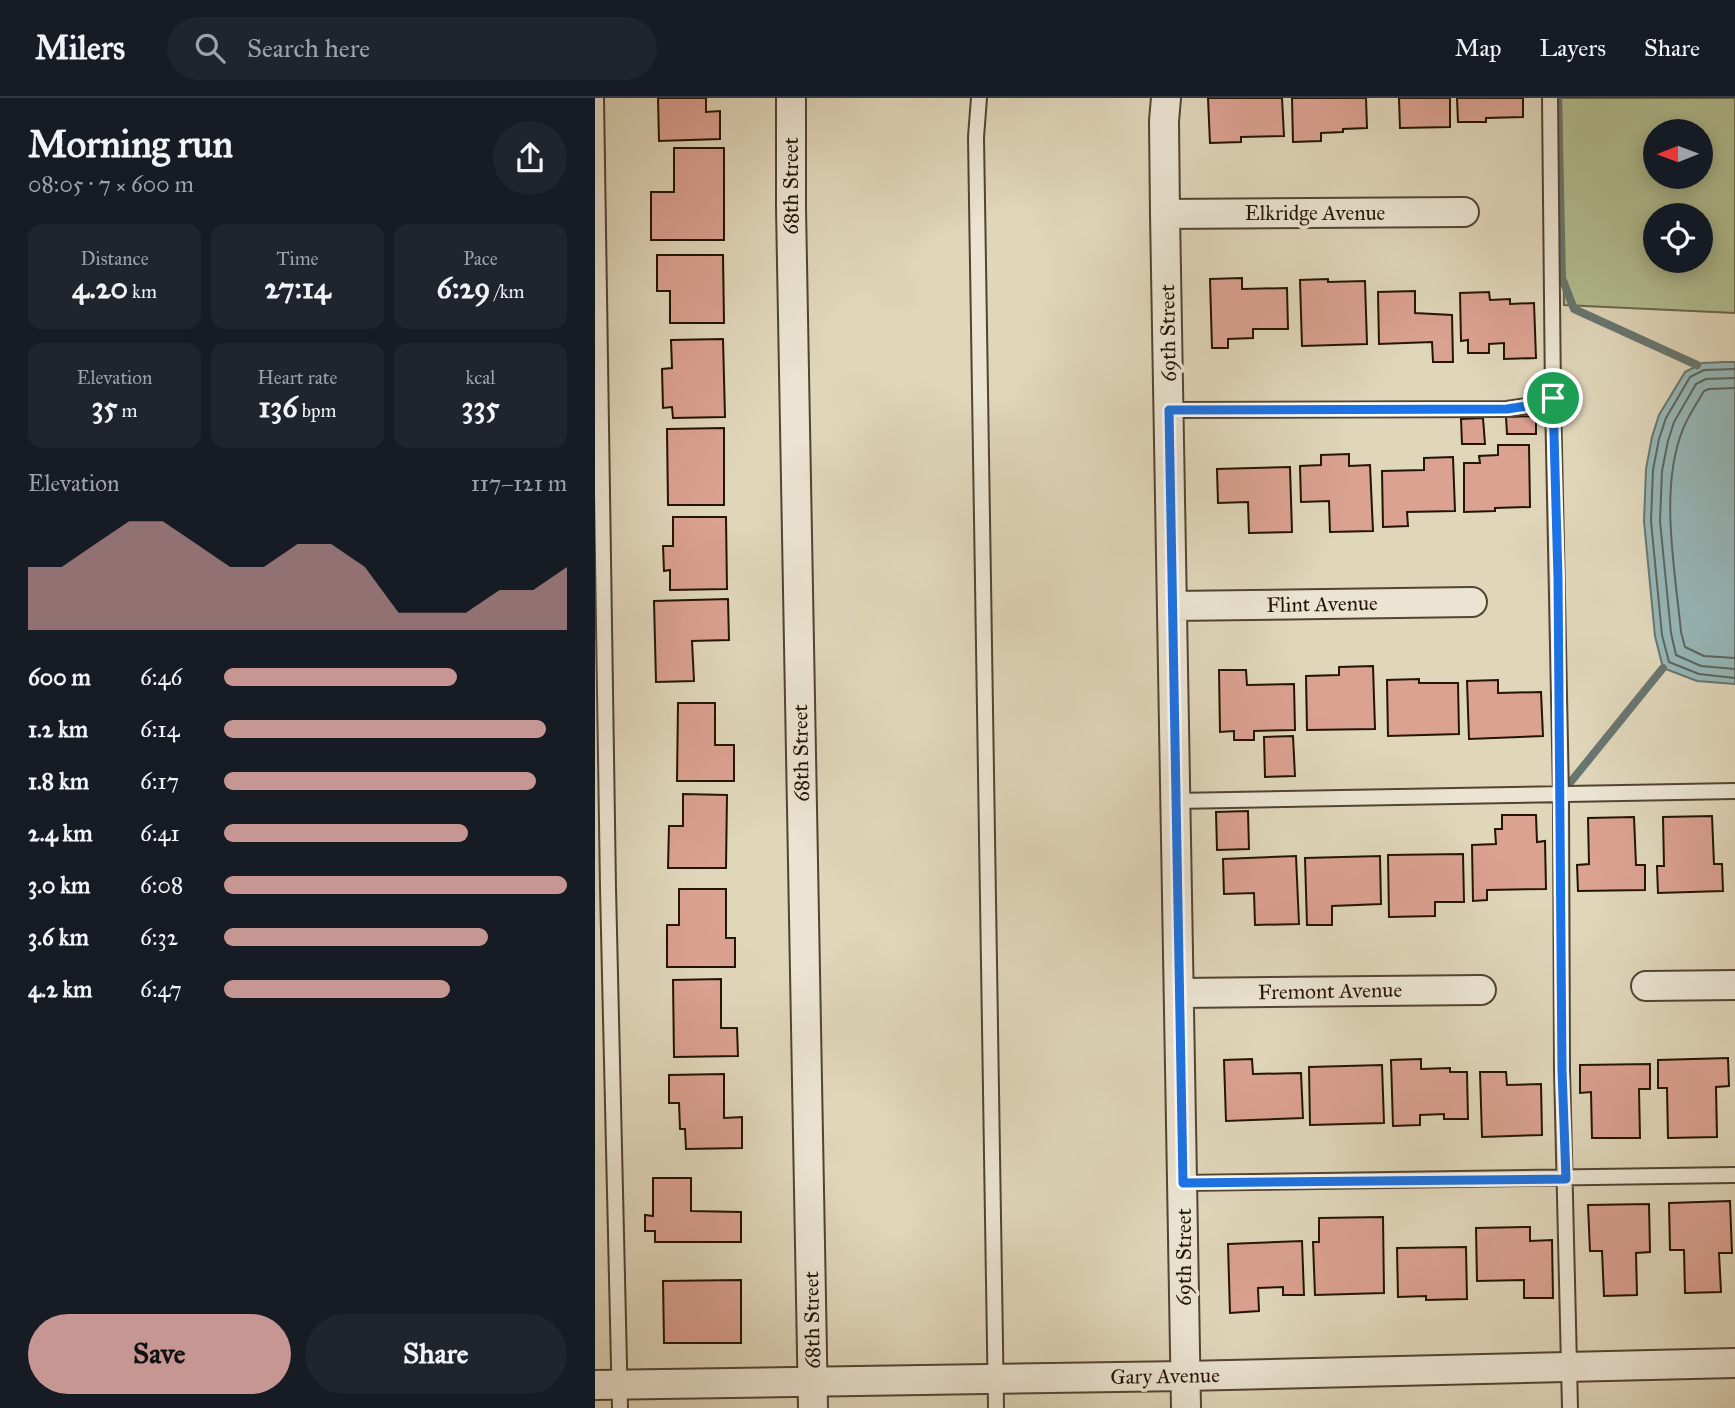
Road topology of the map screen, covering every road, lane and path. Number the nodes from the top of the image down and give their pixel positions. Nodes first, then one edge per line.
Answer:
1 (596, 98) edge
2 (792, 98) edge
3 (979, 98) edge
4 (1167, 98) edge
5 (1550, 98) edge
6 (1464, 212) dead end
7 (1165, 214) junction
8 (1553, 398) junction
9 (1169, 410) junction
10 (1472, 602) dead end
11 (1173, 606) junction
12 (1735, 791) edge
13 (1561, 795) junction
14 (1175, 801) junction
15 (1735, 985) edge
16 (1646, 986) dead end
17 (1481, 989) dead end
18 (1180, 993) junction
19 (1735, 1175) edge
20 (1566, 1179) junction
21 (1183, 1183) junction
22 (1735, 1363) edge
23 (1568, 1366) junction
24 (1185, 1376) junction
25 (996, 1378) junction
26 (611, 1392) edge
27 (813, 1395) edge
28 (996, 1408) edge
29 (1186, 1408) edge
30 (1570, 1408) edge

1 - 26 lane
2 - 27 street, 68th Street
3 - 25 lane
4 - 7 street, 69th Street
5 - 8 lane
6 - 7 street, Elkridge Avenue
7 - 9 street, 69th Street
8 - 9 lane
8 - 13 lane
9 - 11 street, 69th Street
10 - 11 street, Flint Avenue
11 - 14 street, 69th Street
12 - 13 lane
13 - 14 lane
13 - 20 lane
14 - 18 street, 69th Street
15 - 16 street
17 - 18 street, Fremont Avenue
18 - 21 street, 69th Street
19 - 20 lane
20 - 21 lane
20 - 23 lane
21 - 24 street, 69th Street
22 - 23 street, Gary Avenue
23 - 24 street, Gary Avenue
23 - 30 lane
24 - 25 street, Gary Avenue
24 - 29 street, 69th Street
25 - 27 street, Gary Avenue
25 - 28 lane
26 - 27 street, Gary Avenue

